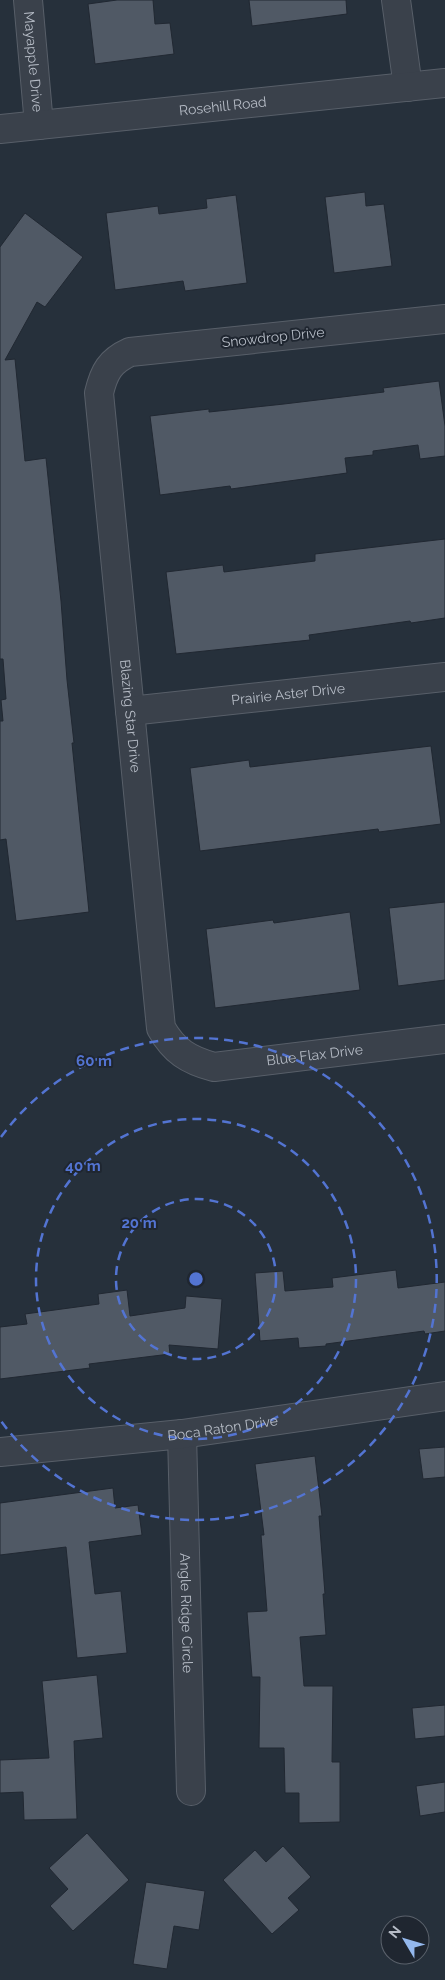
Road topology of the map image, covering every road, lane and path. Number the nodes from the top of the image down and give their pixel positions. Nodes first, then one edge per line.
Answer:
1 (28, 0) edge
2 (396, 0) edge
3 (445, 83) edge
4 (408, 87) junction
5 (39, 125) junction
6 (0, 129) edge
7 (445, 319) edge
8 (108, 369) joint
9 (445, 677) edge
10 (130, 712) junction
11 (445, 1040) edge
12 (184, 1055) joint
13 (445, 1396) edge
14 (182, 1434) junction
15 (0, 1452) edge
16 (190, 1791) dead end

1 - 5 street, Mayapple Drive
2 - 4 street
3 - 4 street, Rosehill Road
4 - 5 street, Rosehill Road
5 - 6 street, Rosehill Road
7 - 8 street, Snowdrop Drive
8 - 10 street, Blazing Star Drive
9 - 10 street, Prairie Aster Drive
10 - 12 street, Blazing Star Drive
11 - 12 street, Blue Flax Drive
13 - 14 street, Boca Raton Drive
14 - 15 street, Boca Raton Drive
14 - 16 street, Angle Ridge Circle

